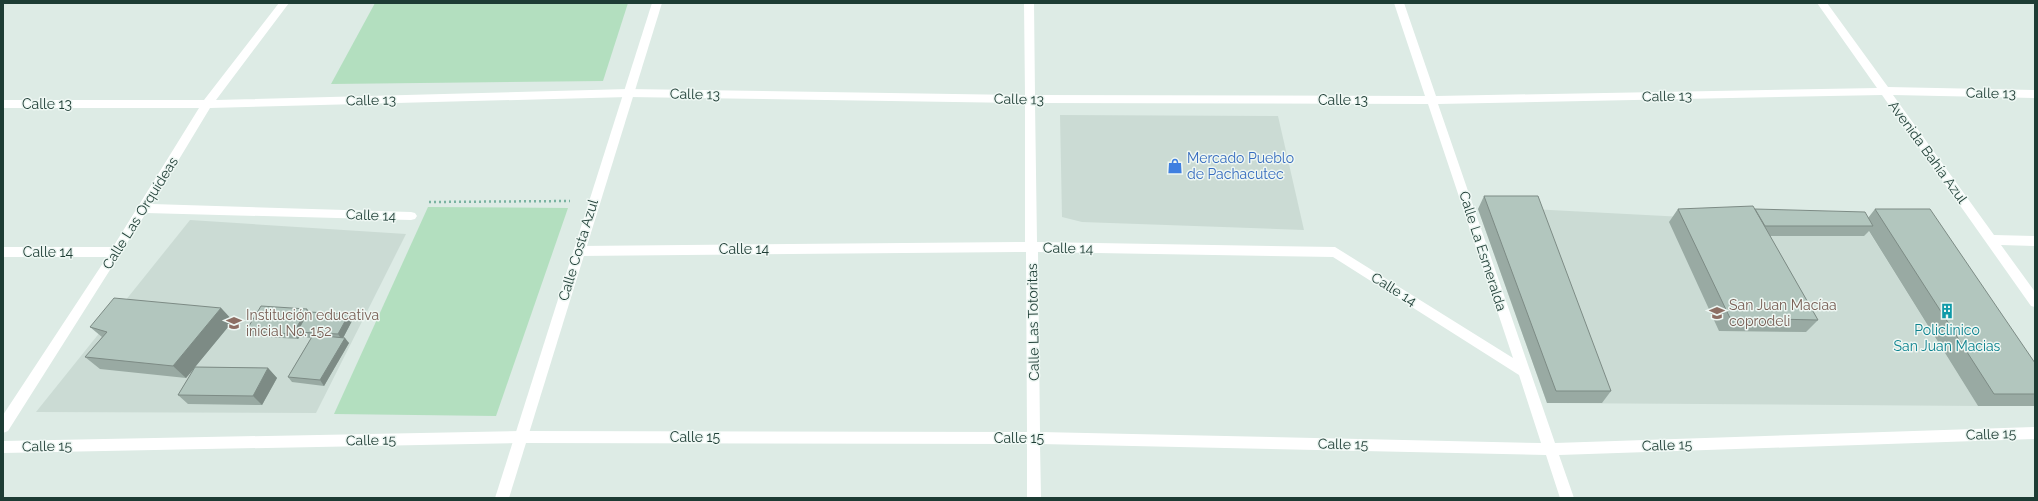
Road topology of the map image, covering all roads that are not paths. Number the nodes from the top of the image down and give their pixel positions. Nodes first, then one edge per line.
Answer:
1 (284, 3) edge
2 (657, 3) edge
3 (1029, 3) edge
4 (1399, 3) edge
5 (1822, 3) edge
6 (1885, 91) junction
7 (628, 93) junction
8 (2035, 94) edge
9 (1030, 99) junction
10 (1432, 100) junction
11 (3, 104) edge
12 (207, 104) junction
13 (142, 208) junction
14 (411, 216) road end
15 (1991, 240) junction
16 (2035, 241) edge
17 (1032, 247) junction
18 (579, 251) junction
19 (3, 252) edge
20 (116, 252) junction
21 (2035, 302) edge
22 (1523, 371) junction
23 (3, 427) edge
24 (2035, 433) edge
25 (520, 437) junction
26 (1034, 438) junction
27 (3, 446) edge
28 (1551, 449) junction
29 (502, 498) edge
30 (1034, 498) edge
31 (1568, 498) edge

1 - 12 street, Calle Las Orquídeas
2 - 7 street, Calle Costa Azul
3 - 9 street, Calle Las Totoritas
4 - 10 street, Calle La Esmeralda
5 - 6 street, Avenida Bahía Azul
6 - 8 street, Calle 13
6 - 10 street, Calle 13
6 - 15 street, Avenida Bahía Azul
7 - 9 street, Calle 13
7 - 12 street, Calle 13
7 - 18 street, Calle Costa Azul
9 - 10 street, Calle 13
9 - 17 street, Calle Las Totoritas
10 - 22 street, Calle La Esmeralda
11 - 12 street, Calle 13
12 - 13 street, Calle Las Orquídeas
13 - 14 street, Calle 14
13 - 20 street, Calle Las Orquídeas
15 - 16 street
15 - 21 street, Avenida Bahía Azul
17 - 18 street, Calle 14
17 - 22 street, Calle 14
17 - 26 street, Calle Las Totoritas
18 - 25 street, Calle Costa Azul
19 - 20 street, Calle 14
20 - 23 street, Calle Las Orquídeas
22 - 28 street, Calle La Esmeralda
24 - 28 street, Calle 15
25 - 26 street, Calle 15
25 - 27 street, Calle 15
25 - 29 street, Calle Costa Azul
26 - 28 street, Calle 15
26 - 30 street, Calle Las Totoritas
28 - 31 street, Calle La Esmeralda

